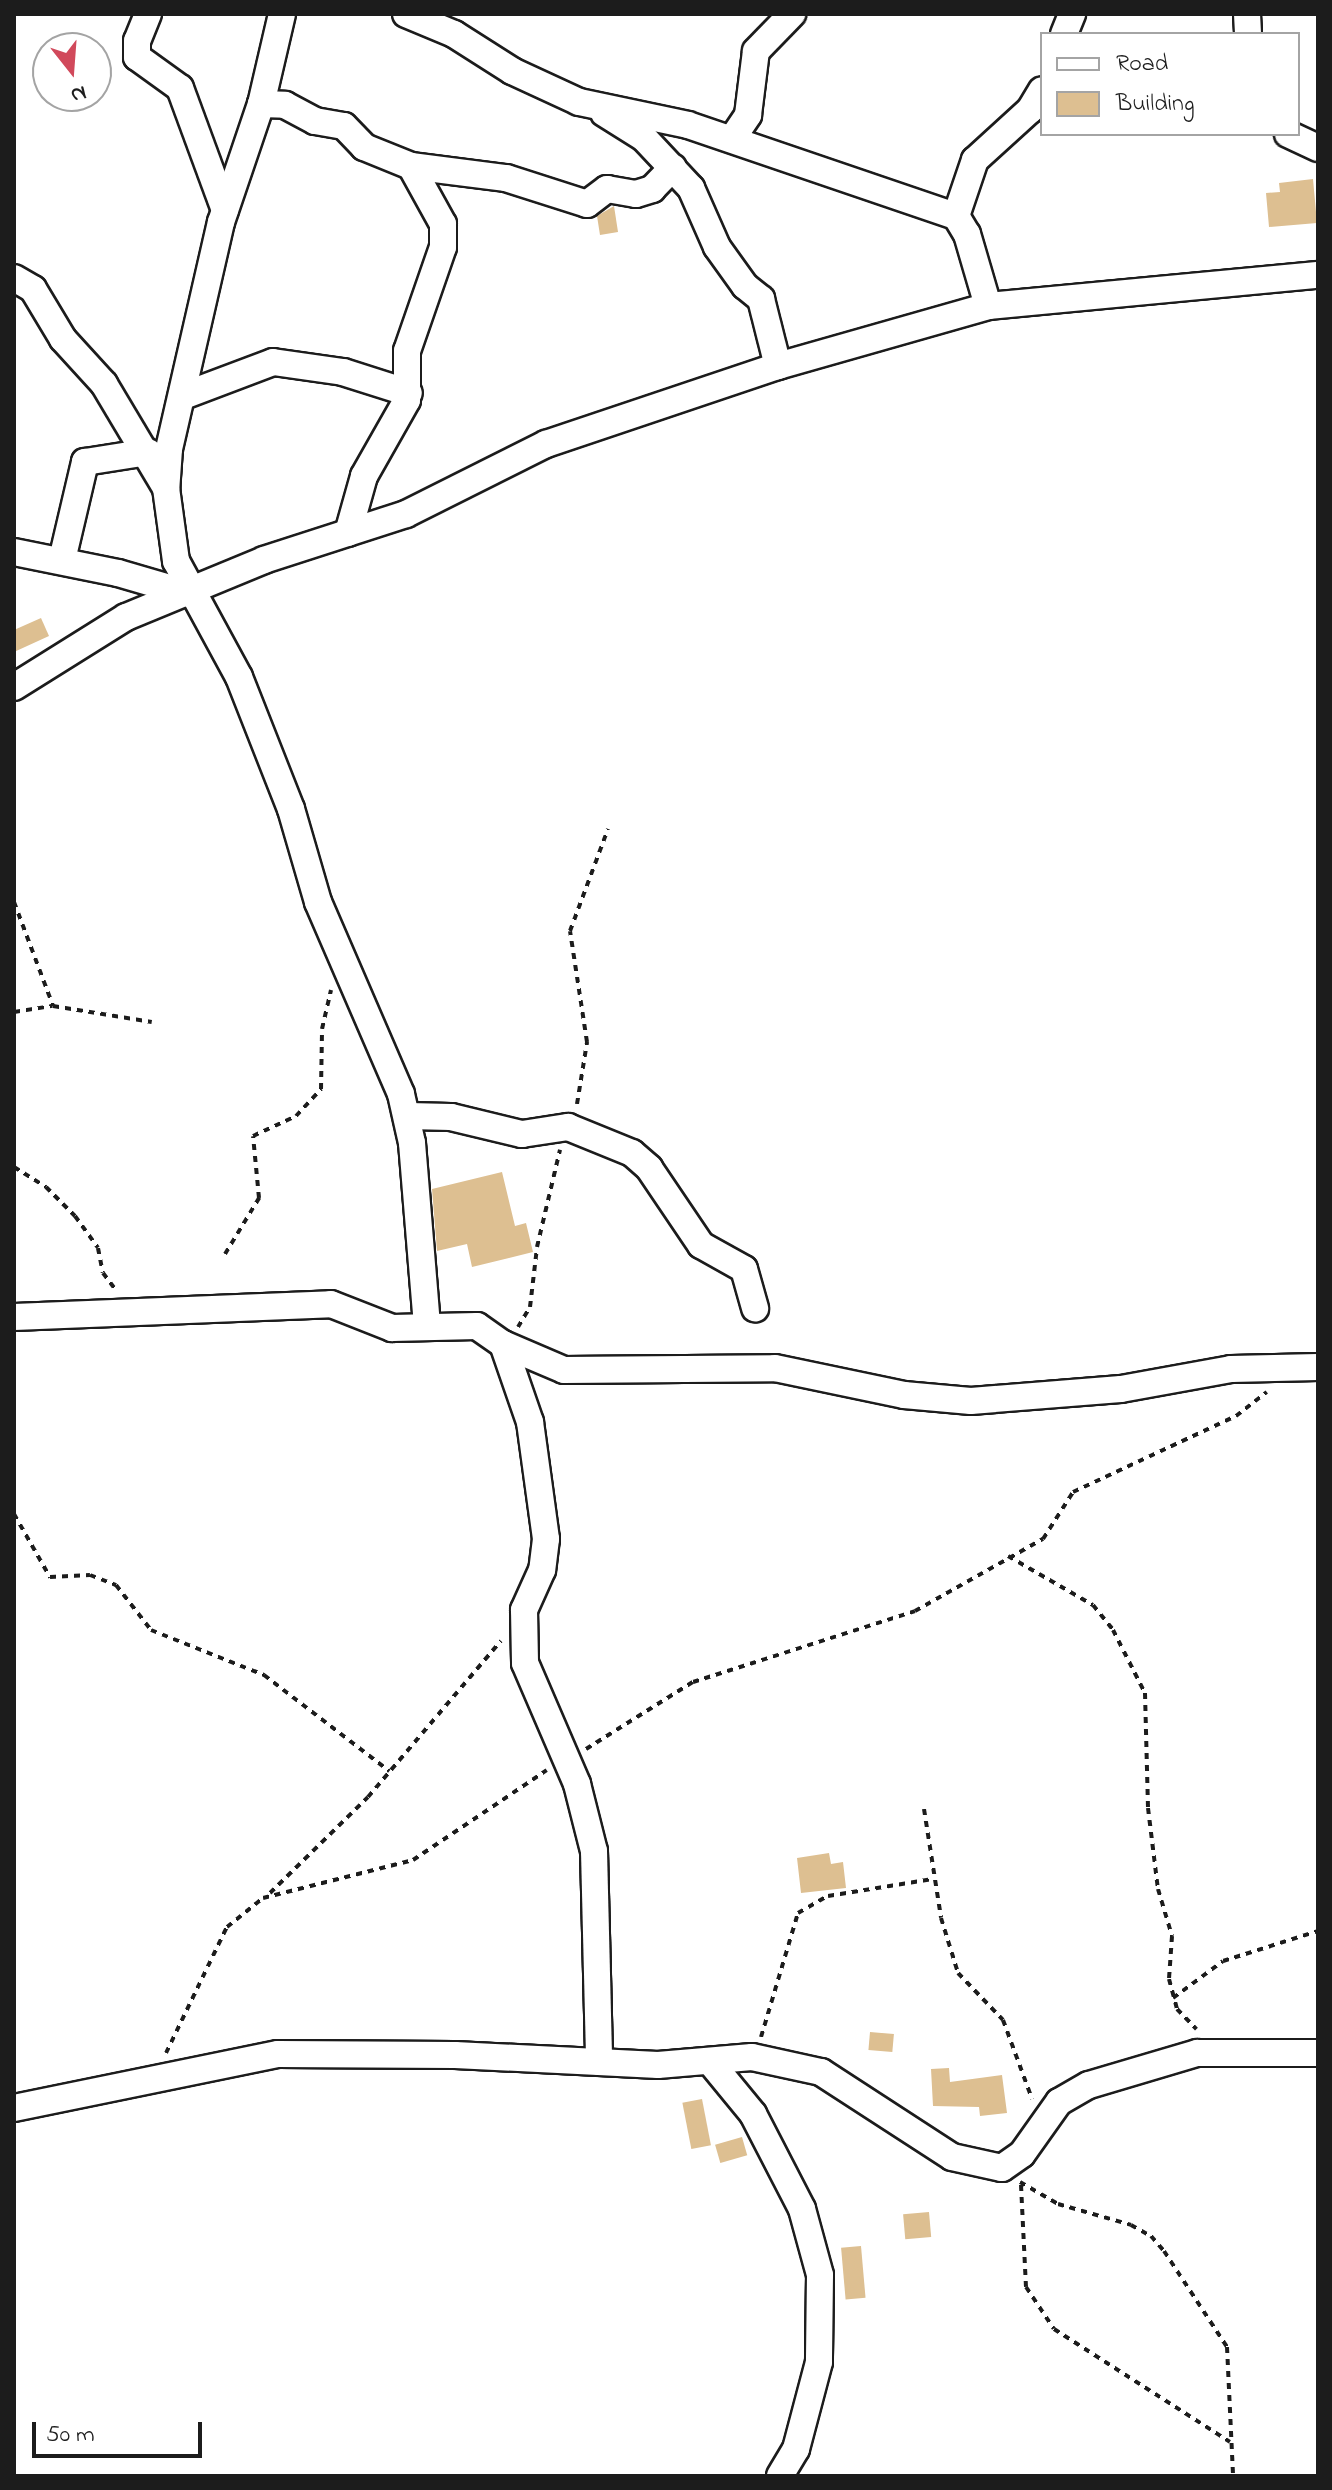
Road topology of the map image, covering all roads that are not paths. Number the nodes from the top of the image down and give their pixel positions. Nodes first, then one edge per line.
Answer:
1 (148, 14) edge
2 (282, 14) edge
3 (406, 14) edge
4 (792, 14) edge
5 (1040, 93) edge
6 (579, 102) junction
7 (261, 104) junction
8 (1292, 136) edge
9 (732, 139) junction
10 (1318, 148) edge
11 (411, 166) junction
12 (673, 167) junction
13 (225, 210) junction
14 (956, 216) junction
15 (1318, 275) edge
16 (14, 278) edge
17 (988, 306) junction
18 (778, 366) junction
19 (409, 393) junction
20 (183, 396) junction
21 (148, 452) junction
22 (166, 488) junction
23 (348, 533) junction
24 (14, 552) edge
25 (62, 560) junction
26 (190, 594) junction
27 (14, 687) edge
28 (408, 1116) junction
29 (755, 1308) dead end
30 (14, 1317) edge
31 (427, 1325) junction
32 (503, 1344) junction
33 (1307, 1366) edge
34 (1318, 2053) edge
35 (599, 2062) junction
36 (712, 2064) junction
37 (15, 2110) edge
38 (780, 2476) edge

1 - 13 street
2 - 7 street
3 - 6 street
4 - 9 street
5 - 14 street
6 - 9 street
6 - 12 street
7 - 11 street
7 - 13 street
8 - 10 street
9 - 14 street
11 - 12 street
11 - 19 street
12 - 18 street
13 - 20 street
14 - 17 street
15 - 17 street
16 - 21 street
17 - 18 street
18 - 23 street
19 - 20 street
19 - 23 street
20 - 22 street
21 - 22 street
21 - 25 street
22 - 26 street
23 - 26 street
24 - 25 street
25 - 26 street
26 - 27 street
26 - 28 street
28 - 29 street
28 - 31 street
30 - 31 street
31 - 32 street
32 - 33 street
32 - 35 street
34 - 36 street
35 - 36 street
35 - 37 street
36 - 38 street

